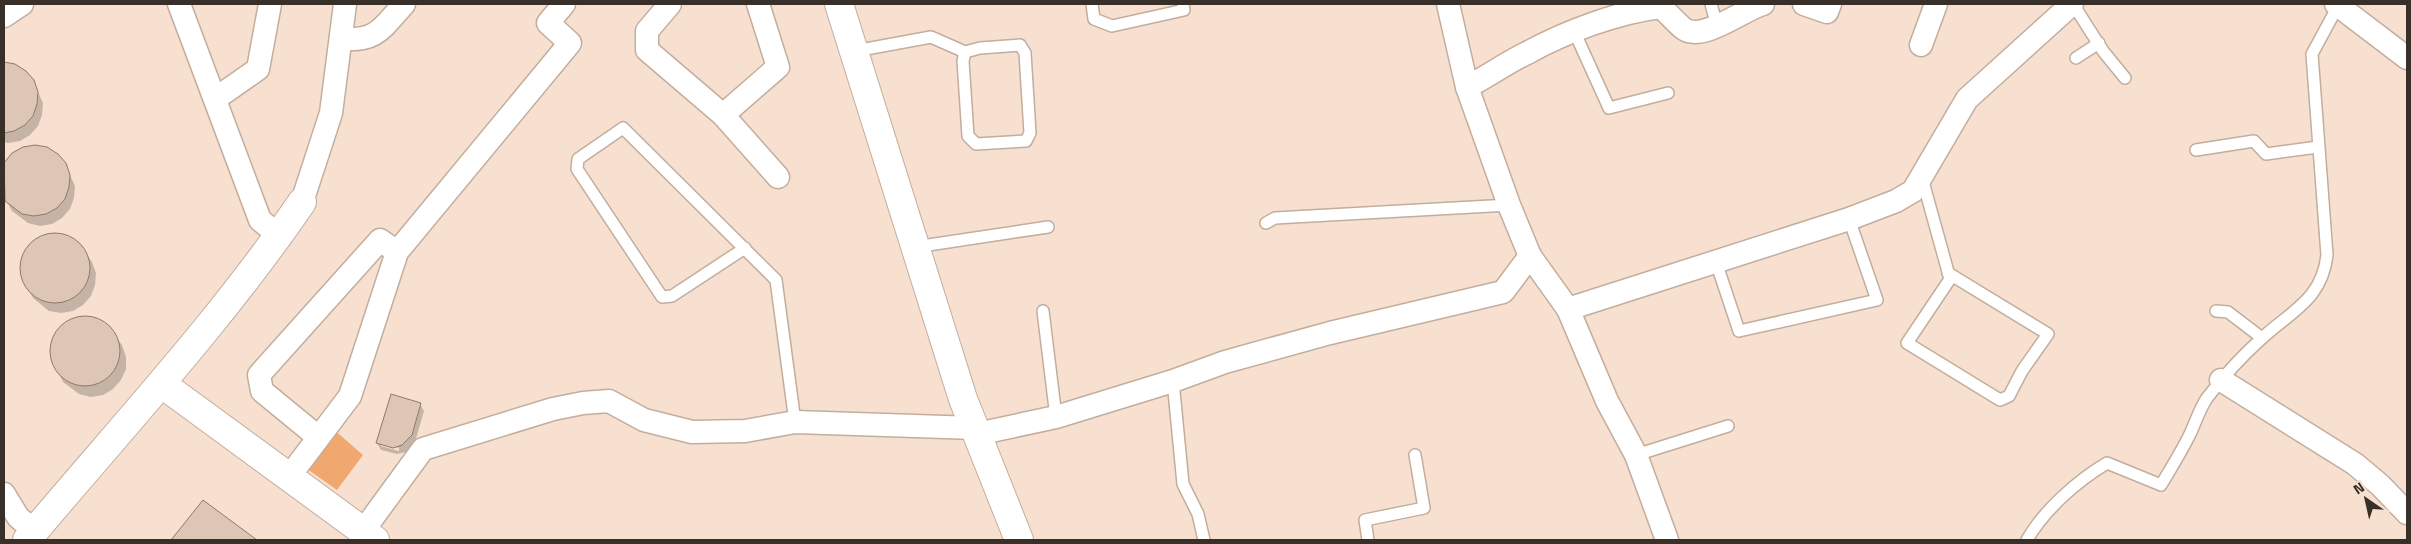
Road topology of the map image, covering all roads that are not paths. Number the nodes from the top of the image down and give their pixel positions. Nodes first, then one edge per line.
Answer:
1 (22, 4) edge
2 (179, 4) edge
3 (270, 4) edge
4 (345, 4) edge
5 (404, 4) edge
6 (564, 4) edge
7 (670, 4) edge
8 (758, 4) edge
9 (840, 4) edge
10 (1092, 4) edge
11 (1183, 4) edge
12 (1448, 4) edge
13 (1711, 4) edge
14 (1763, 4) edge
15 (1804, 4) edge
16 (1830, 4) edge
17 (1936, 4) edge
18 (2073, 4) edge
19 (2337, 5) edge
20 (4, 16) edge
21 (1717, 26) junction
22 (1574, 31) junction
23 (341, 40) junction
24 (2099, 43) junction
25 (1921, 45) dead end
26 (855, 51) junction
27 (965, 52) junction
28 (2076, 58) dead end
29 (2407, 58) edge
30 (2125, 78) dead end
31 (1467, 87) junction
32 (1668, 92) dead end
33 (215, 99) junction
34 (723, 115) junction
35 (2318, 147) junction
36 (2196, 150) dead end
37 (778, 176) dead end
38 (1922, 177) junction
39 (302, 202) joint
40 (1509, 205) junction
41 (1849, 218) junction
42 (1266, 223) dead end
43 (1048, 227) dead end
44 (279, 236) junction
45 (915, 247) junction
46 (745, 248) junction
47 (397, 252) junction
48 (1530, 256) junction
49 (1716, 262) junction
50 (1948, 273) junction
51 (1547, 280) junction
52 (1503, 292) junction
53 (1568, 309) junction
54 (1043, 311) dead end
55 (2216, 311) dead end
56 (2262, 338) junction
57 (2222, 380) junction
58 (1173, 381) junction
59 (162, 384) junction
60 (1056, 418) junction
61 (795, 422) junction
62 (1728, 426) dead end
63 (976, 431) junction
64 (318, 437) junction
65 (1414, 455) dead end
66 (1636, 455) junction
67 (288, 478) junction
68 (4, 494) edge
69 (2407, 513) edge
70 (30, 536) edge
71 (369, 536) edge
72 (1019, 540) edge
73 (1204, 540) edge
74 (1368, 540) edge
75 (1667, 540) edge
76 (2027, 540) edge

1 - 20 street
2 - 33 street
3 - 33 street
4 - 23 street
5 - 23 street
6 - 47 street
7 - 34 street
8 - 34 street
9 - 26 street
10 - 11 lane
12 - 31 street
13 - 21 lane
14 - 21 street
15 - 16 street
17 - 25 street
18 - 24 lane
18 - 38 street
19 - 29 street
19 - 35 lane
21 - 22 street
22 - 31 street
22 - 32 lane
23 - 39 street
24 - 28 lane
24 - 30 lane
26 - 27 lane
26 - 45 street
27 - 27 lane
31 - 40 street
33 - 44 street
34 - 37 street
35 - 36 lane
35 - 56 lane
38 - 41 street
38 - 50 lane
39 - 44 street
40 - 42 lane
40 - 48 street
41 - 49 street
41 - 49 lane
43 - 45 lane
44 - 59 street
45 - 63 street
46 - 46 lane
46 - 61 lane
47 - 64 street
47 - 64 street
48 - 51 street
48 - 52 street
49 - 53 street
50 - 50 lane
51 - 52 street
51 - 53 street
52 - 58 street
53 - 66 street
54 - 60 lane
55 - 56 lane
56 - 57 lane
57 - 69 street
57 - 76 lane
58 - 60 street
58 - 73 lane
59 - 67 street
59 - 70 street
60 - 63 street
61 - 63 street
61 - 71 street
62 - 66 lane
63 - 72 street
64 - 67 street
65 - 74 lane
66 - 75 street
67 - 71 street
68 - 70 street

